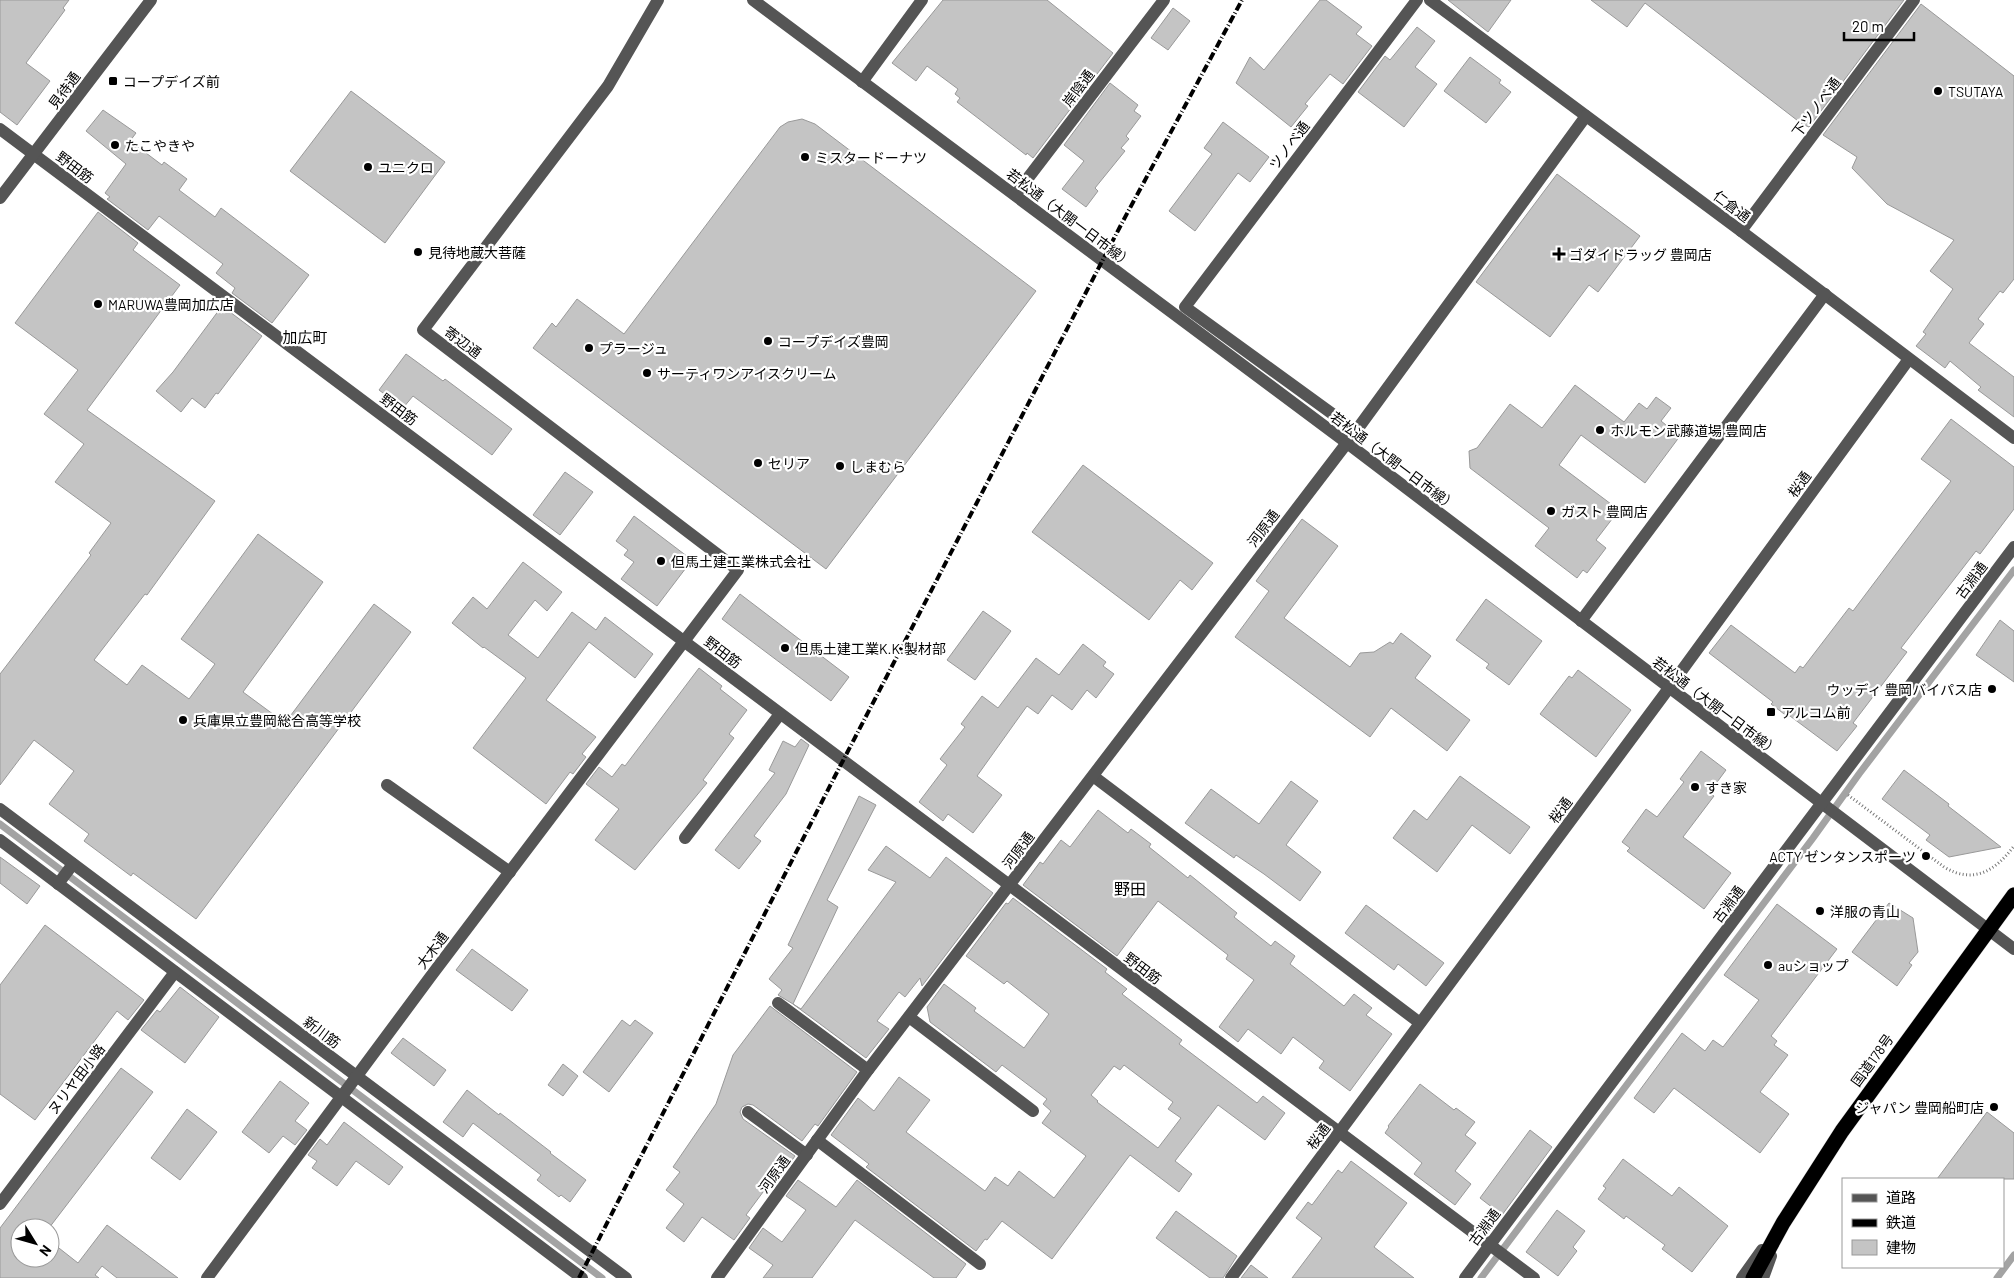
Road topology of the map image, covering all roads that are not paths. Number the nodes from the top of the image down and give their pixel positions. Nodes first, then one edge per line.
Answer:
1 (151, 0) edge
2 (658, 0) edge
3 (753, 0) edge
4 (922, 0) edge
5 (1164, 0) edge
6 (1417, 0) edge
7 (1430, 0) edge
8 (1914, 0) edge
9 (862, 82) junction
10 (1586, 116) junction
11 (0, 129) edge
12 (34, 154) junction
13 (1015, 195) junction
14 (0, 198) edge
15 (1741, 231) junction
16 (1825, 294) junction
17 (1909, 359) junction
18 (1356, 431) junction
19 (2014, 438) edge
20 (1347, 443) junction
21 (2014, 547) edge
22 (1581, 621) junction
23 (683, 641) junction
24 (1669, 688) junction
25 (780, 714) junction
26 (1093, 776) junction
27 (387, 785) dead end
28 (1822, 805) junction
29 (0, 809) edge
30 (686, 838) dead end
31 (0, 840) edge
32 (72, 865) junction
33 (510, 872) junction
34 (59, 883) junction
35 (1009, 886) junction
36 (2014, 895) edge
37 (1988, 930) junction
38 (2014, 949) edge
39 (175, 972) junction
40 (778, 1003) dead end
41 (909, 1017) junction
42 (1420, 1023) junction
43 (868, 1070) junction
44 (357, 1076) junction
45 (342, 1097) junction
46 (1033, 1111) dead end
47 (748, 1112) dead end
48 (1339, 1133) junction
49 (817, 1140) junction
50 (807, 1155) junction
51 (0, 1204) edge
52 (1783, 1223) junction
53 (1490, 1244) junction
54 (980, 1264) dead end
55 (207, 1278) edge
56 (582, 1278) edge
57 (626, 1278) edge
58 (717, 1278) edge
59 (1231, 1278) edge
60 (1465, 1278) edge
61 (1534, 1278) edge
62 (1742, 1278) edge
63 (1753, 1278) edge
64 (1763, 1278) edge

1 - 12 street, 見待通
2 - 23 street, 寄辺通
3 - 9 street, 若松通（大開一日市線）
4 - 9 street
5 - 13 street, 岸陰通
6 - 18 street, ツノベ通
7 - 10 street, 仁倉通
8 - 15 street, 下ツノベ通
9 - 13 street, 若松通（大開一日市線）
10 - 15 street, 仁倉通
10 - 18 street, 河原通
11 - 12 street, 野田筋
12 - 14 street, 見待通
12 - 23 street, 野田筋
13 - 20 street, 若松通（大開一日市線）
15 - 16 street, 仁倉通
16 - 17 street, 仁倉通
16 - 22 street
17 - 19 street, 仁倉通
17 - 24 street, 桜通
18 - 20 street, 河原通
20 - 22 street, 若松通（大開一日市線）
20 - 26 street, 河原通
21 - 28 street, 古淵通
22 - 24 street, 若松通（大開一日市線）
23 - 25 street, 野田筋
23 - 33 street, 大木通
24 - 28 street, 若松通（大開一日市線）
24 - 42 street, 桜通
25 - 30 street
25 - 35 street, 野田筋
26 - 35 street, 河原通
26 - 42 street
27 - 33 street
28 - 37 street, 若松通（大開一日市線）
28 - 53 street, 古淵通
29 - 32 street, 新川筋
31 - 34 street
32 - 34 street
32 - 44 street, 新川筋
33 - 44 street, 大木通
34 - 39 street
35 - 41 street, 河原通
35 - 48 street, 野田筋
36 - 37 highway, 国道178号
37 - 38 street, 若松通（大開一日市線）
37 - 52 highway, 国道178号
39 - 45 street
39 - 51 street, ヌリヤ田小路
40 - 43 street
41 - 43 street, 河原通
41 - 46 street
42 - 48 street, 桜通
43 - 49 street, 河原通
44 - 45 street, 大木通
44 - 57 street, 新川筋
45 - 55 street, 大木通
45 - 56 street
47 - 50 street
48 - 53 street, 野田筋
48 - 59 street, 桜通
49 - 50 street, 河原通
49 - 54 street
50 - 58 street, 河原通
52 - 62 street
52 - 63 highway, 国道178号
52 - 64 street
53 - 60 street, 古淵通
53 - 61 street, 野田筋

